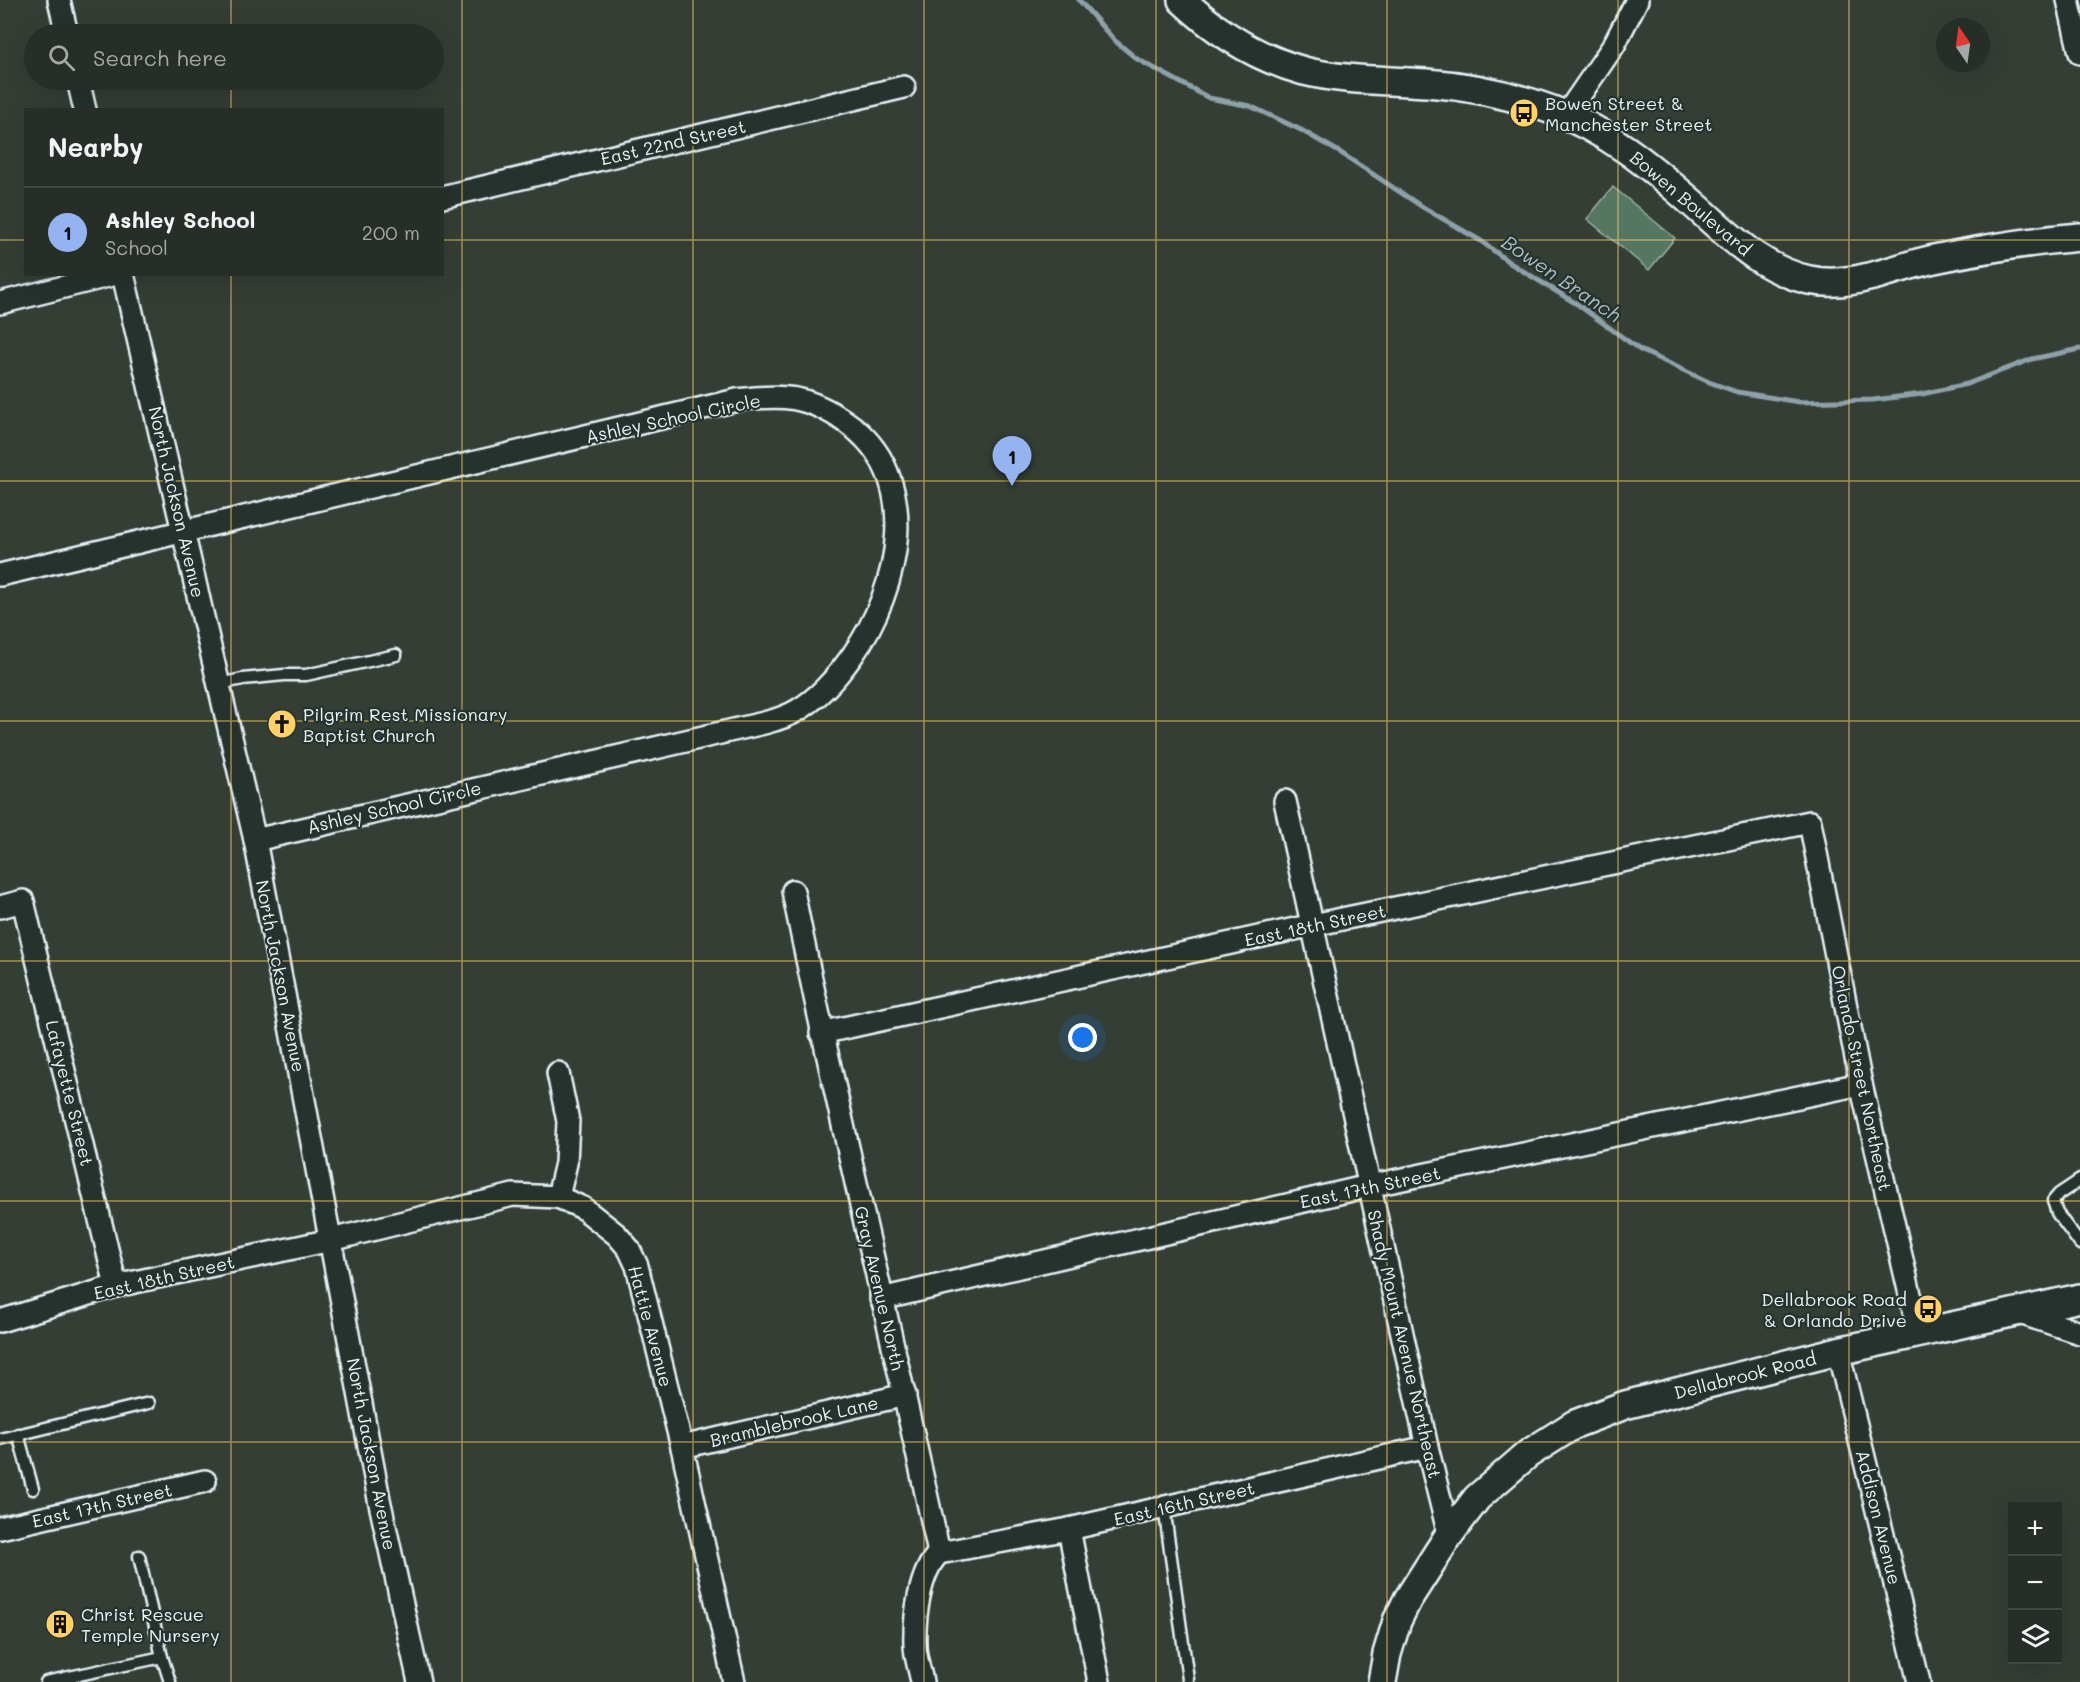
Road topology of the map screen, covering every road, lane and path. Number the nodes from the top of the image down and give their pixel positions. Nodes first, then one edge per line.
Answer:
1 (59, 0) edge
2 (1182, 0) edge
3 (1637, 0) edge
4 (2068, 0) edge
5 (65, 24) edge
6 (2080, 53) edge
7 (904, 87) dead end
8 (80, 90) edge
9 (85, 108) edge
10 (1566, 115) junction
11 (444, 197) edge
12 (2080, 237) edge
13 (108, 276) edge
14 (123, 276) edge
15 (0, 303) edge
16 (184, 533) junction
17 (0, 575) edge
18 (396, 654) dead end
19 (219, 684) junction
20 (1285, 801) dead end
21 (1810, 822) joint
22 (255, 840) junction
23 (793, 891) dead end
24 (0, 907) edge
25 (1313, 925) junction
26 (821, 1033) junction
27 (558, 1073) dead end
28 (1862, 1084) junction
29 (2080, 1180) edge
30 (1369, 1186) junction
31 (558, 1197) junction
32 (331, 1240) junction
33 (2080, 1244) edge
34 (116, 1286) junction
35 (2080, 1298) edge
36 (881, 1299) junction
37 (2018, 1312) junction
38 (0, 1321) edge
39 (1919, 1333) junction
40 (2080, 1333) edge
41 (1838, 1351) junction
42 (905, 1395) junction
43 (149, 1403) dead end
44 (18, 1434) junction
45 (0, 1438) edge
46 (682, 1447) junction
47 (1427, 1447) junction
48 (205, 1481) dead end
49 (33, 1489) dead end
50 (1164, 1507) junction
51 (0, 1528) edge
52 (1069, 1529) junction
53 (1449, 1535) junction
54 (939, 1553) junction
55 (139, 1556) dead end
56 (162, 1657) junction
57 (1188, 1679) dead end
58 (46, 1682) edge
59 (170, 1682) edge
60 (419, 1682) edge
61 (735, 1682) edge
62 (922, 1682) edge
63 (1100, 1682) edge
64 (1382, 1682) edge
65 (1919, 1682) edge

1 - 5 street
2 - 10 street, Bowen Boulevard
3 - 10 street
4 - 6 street
7 - 11 street, East 22nd Street
8 - 9 street
10 - 12 street, Bowen Boulevard
13 - 15 street
14 - 16 street, North Jackson Avenue
16 - 17 street, Ashley School Circle
16 - 19 street, North Jackson Avenue
16 - 22 street, Ashley School Circle
18 - 19 lane
19 - 22 street, North Jackson Avenue
20 - 25 street, Shady Mount Avenue Northeast
21 - 25 street, East 18th Street
21 - 28 street, Orlando Street Northeast
22 - 32 street, North Jackson Avenue
23 - 26 street, Gray Avenue North
24 - 34 street, Lafayette Street
25 - 26 street, East 18th Street
25 - 30 street, Shady Mount Avenue Northeast
26 - 36 street, Gray Avenue North
27 - 31 street
28 - 30 street, East 17th Street
28 - 39 street, Orlando Street Northeast
29 - 33 lane
30 - 36 street, East 17th Street
30 - 47 street, Shady Mount Avenue Northeast
31 - 32 street, Hattie Avenue
31 - 46 street, Hattie Avenue
32 - 34 street, East 18th Street
32 - 60 street, North Jackson Avenue
34 - 38 street, East 18th Street
35 - 37 street, Dellabrook Road
36 - 42 street, Gray Avenue North
37 - 39 street, Dellabrook Road
37 - 40 street
39 - 41 street, Dellabrook Road
41 - 53 street, Dellabrook Road
41 - 65 street, Addison Avenue
42 - 46 street, Bramblebrook Lane
42 - 54 street, Gray Avenue North
43 - 44 lane
44 - 45 lane
44 - 49 lane
46 - 61 street, Hattie Avenue
47 - 50 street, East 16th Street
47 - 53 street, Shady Mount Avenue Northeast
48 - 51 street, East 17th Street
50 - 52 street, East 16th Street
50 - 57 lane
52 - 54 street, East 16th Street
52 - 63 street
53 - 64 street, Dellabrook Road
54 - 62 street
55 - 56 lane
56 - 58 lane
56 - 59 lane

